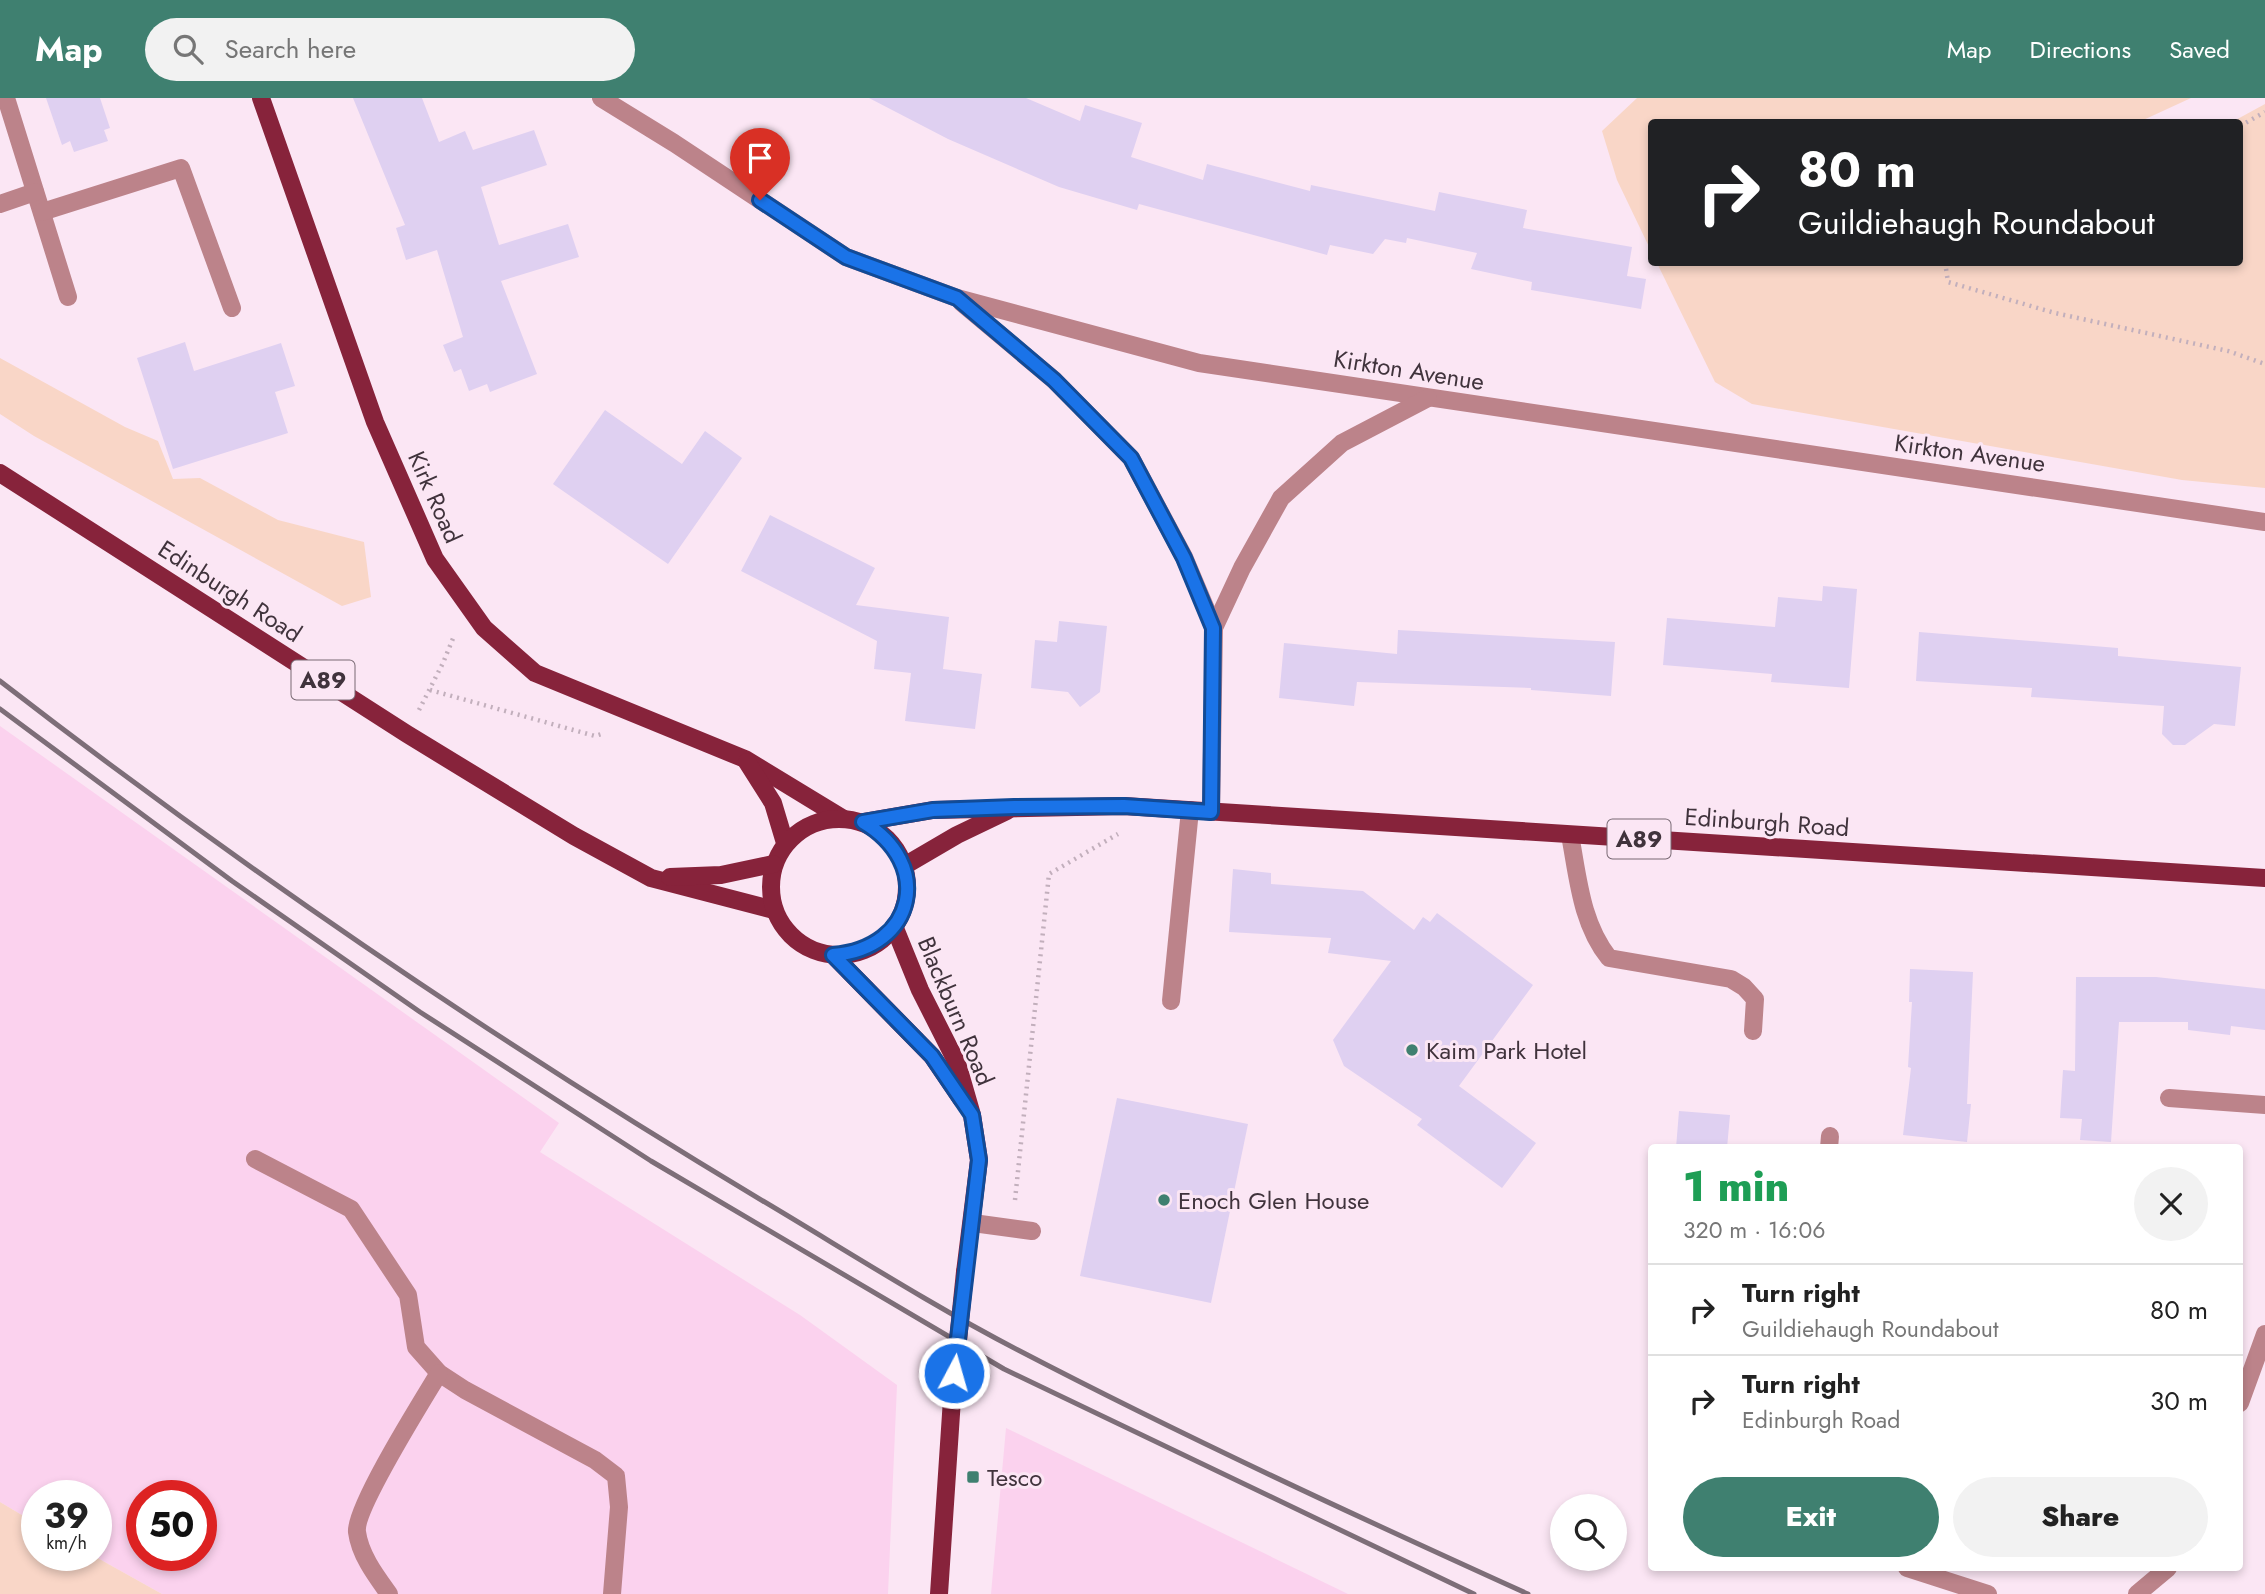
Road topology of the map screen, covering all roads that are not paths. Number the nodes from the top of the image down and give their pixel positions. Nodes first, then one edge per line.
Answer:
1 (6, 98) edge
2 (261, 98) edge
3 (601, 98) edge
4 (35, 192) junction
5 (0, 204) edge
6 (42, 212) junction
7 (68, 297) dead end
8 (957, 298) junction
9 (232, 308) dead end
10 (1428, 398) junction
11 (0, 473) edge
12 (2265, 522) edge
13 (1213, 628) junction
14 (745, 759) junction
15 (1014, 807) junction
16 (1190, 810) junction
17 (1211, 812) junction
18 (842, 818) junction
19 (863, 822) junction
20 (1570, 835) junction
21 (785, 843) junction
22 (773, 864) junction
23 (904, 866) junction
24 (651, 878) junction
25 (2265, 878) edge
26 (774, 911) junction
27 (894, 926) junction
28 (833, 955) junction
29 (1171, 1000) dead end
30 (1753, 1031) dead end
31 (2169, 1098) dead end
32 (2265, 1105) edge
33 (972, 1115) junction
34 (255, 1159) dead end
35 (973, 1223) junction
36 (1032, 1231) dead end
37 (2265, 1334) edge
38 (439, 1373) junction
39 (2243, 1396) edge
40 (1916, 1571) edge
41 (2164, 1571) edge
42 (389, 1594) edge
43 (612, 1594) edge
44 (939, 1594) edge
45 (1988, 1594) edge
46 (2137, 1594) edge

1 - 4 street
2 - 14 main road, Kirk Road
3 - 8 street, Kirkton Avenue
4 - 5 street
4 - 6 street
6 - 7 street
6 - 9 street
8 - 10 street, Kirkton Avenue
8 - 13 street
10 - 12 street, Kirkton Avenue
10 - 13 street
11 - 24 main road, Edinburgh Road / A89
13 - 17 street
14 - 18 main road, Kirk Road
14 - 21 main road
15 - 16 main road, Edinburgh Road / A89
15 - 19 main road, Edinburgh Road / A89
15 - 23 main road, Edinburgh Road / A89
16 - 17 main road, Edinburgh Road / A89
16 - 29 street
17 - 20 main road, Edinburgh Road / A89
18 - 19 main road, A89
18 - 21 main road, A89
19 - 23 main road, A89
20 - 25 main road, Edinburgh Road / A89
20 - 30 street
21 - 22 main road, A89
22 - 24 main road
22 - 26 main road, A89
23 - 27 main road
24 - 26 main road, Edinburgh Road / A89
26 - 28 main road
27 - 28 main road
27 - 33 main road, Blackburn Road
28 - 33 main road, Blackburn Road
31 - 32 street
33 - 35 main road, Blackburn Road
34 - 38 street
35 - 36 street
35 - 44 main road, Blackburn Road, bridge
37 - 39 street
38 - 42 street
38 - 43 street
40 - 45 street
41 - 46 street

